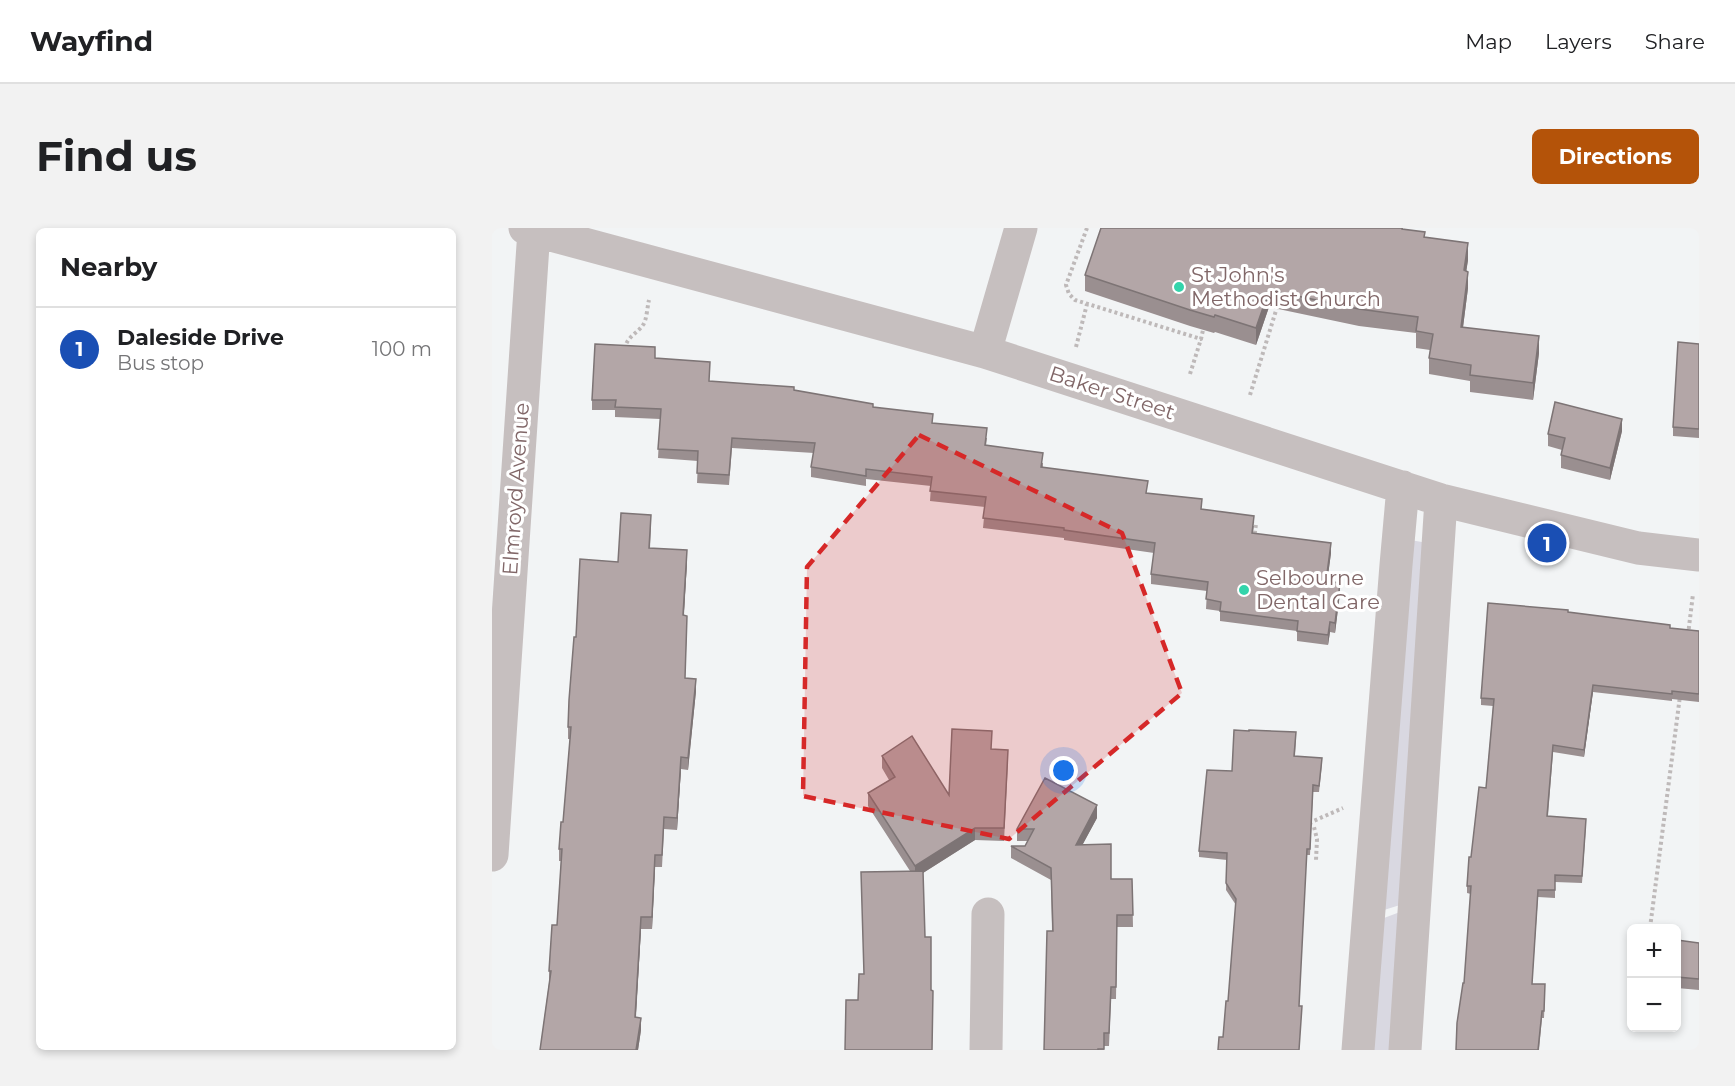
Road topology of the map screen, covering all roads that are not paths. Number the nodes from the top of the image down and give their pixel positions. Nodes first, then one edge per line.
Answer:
1 (1021, 228) edge
2 (530, 229) edge
3 (985, 352) junction
4 (1403, 487) junction
5 (1441, 500) junction
6 (1699, 555) edge
7 (492, 855) edge
8 (988, 914) dead end
9 (986, 1050) edge
10 (1358, 1050) edge
11 (1405, 1050) edge

1 - 3 street
2 - 3 street, Baker Street
2 - 7 street, Elmroyd Avenue
3 - 4 street, Baker Street
4 - 5 street, Baker Street
4 - 10 street
5 - 6 street, Baker Street
5 - 11 street
8 - 9 street

